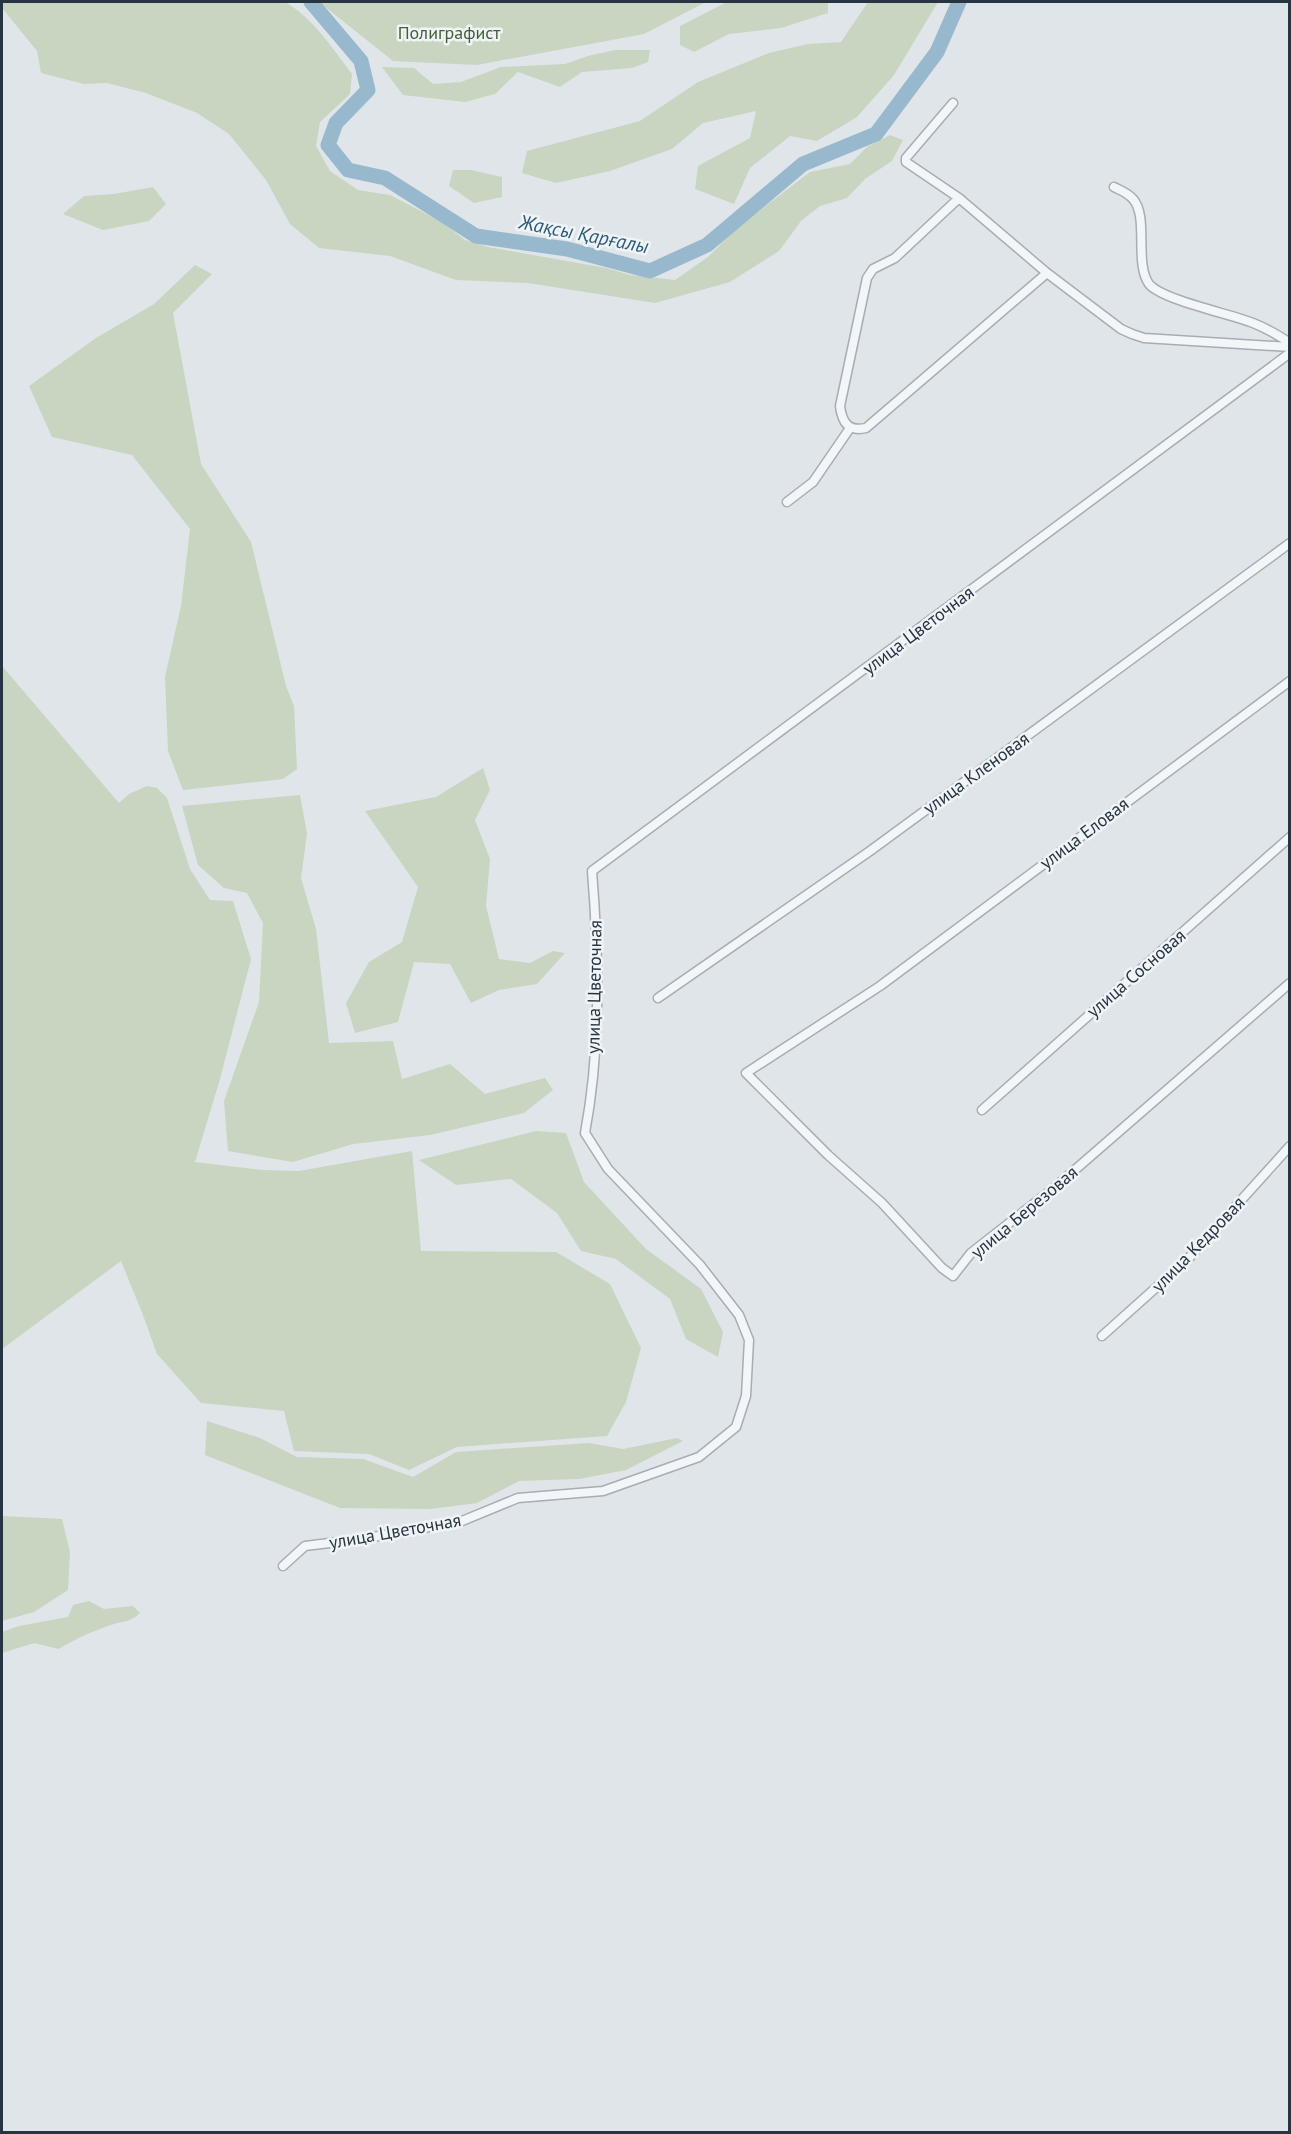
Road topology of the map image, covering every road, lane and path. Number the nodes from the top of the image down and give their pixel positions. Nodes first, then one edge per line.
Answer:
1 (953, 104) dead end
2 (1114, 186) dead end
3 (958, 198) junction
4 (1047, 273) junction
5 (1290, 345) edge
6 (1290, 353) edge
7 (850, 428) junction
8 (787, 502) dead end
9 (1290, 543) edge
10 (1290, 681) edge
11 (1290, 837) edge
12 (1290, 983) edge
13 (658, 998) dead end
14 (746, 1073) joint
15 (982, 1110) dead end
16 (1290, 1146) edge
17 (1102, 1336) dead end
18 (283, 1566) dead end

1 - 3 street
2 - 5 street
3 - 4 street
3 - 7 street
4 - 5 street
4 - 7 street
6 - 18 street, улица Цветочная
7 - 8 street
9 - 13 street, улица Кленовая
10 - 14 street, улица Еловая
11 - 15 street, улица Сосновая
12 - 14 street, улица Березовая
16 - 17 street, улица Кедровая

